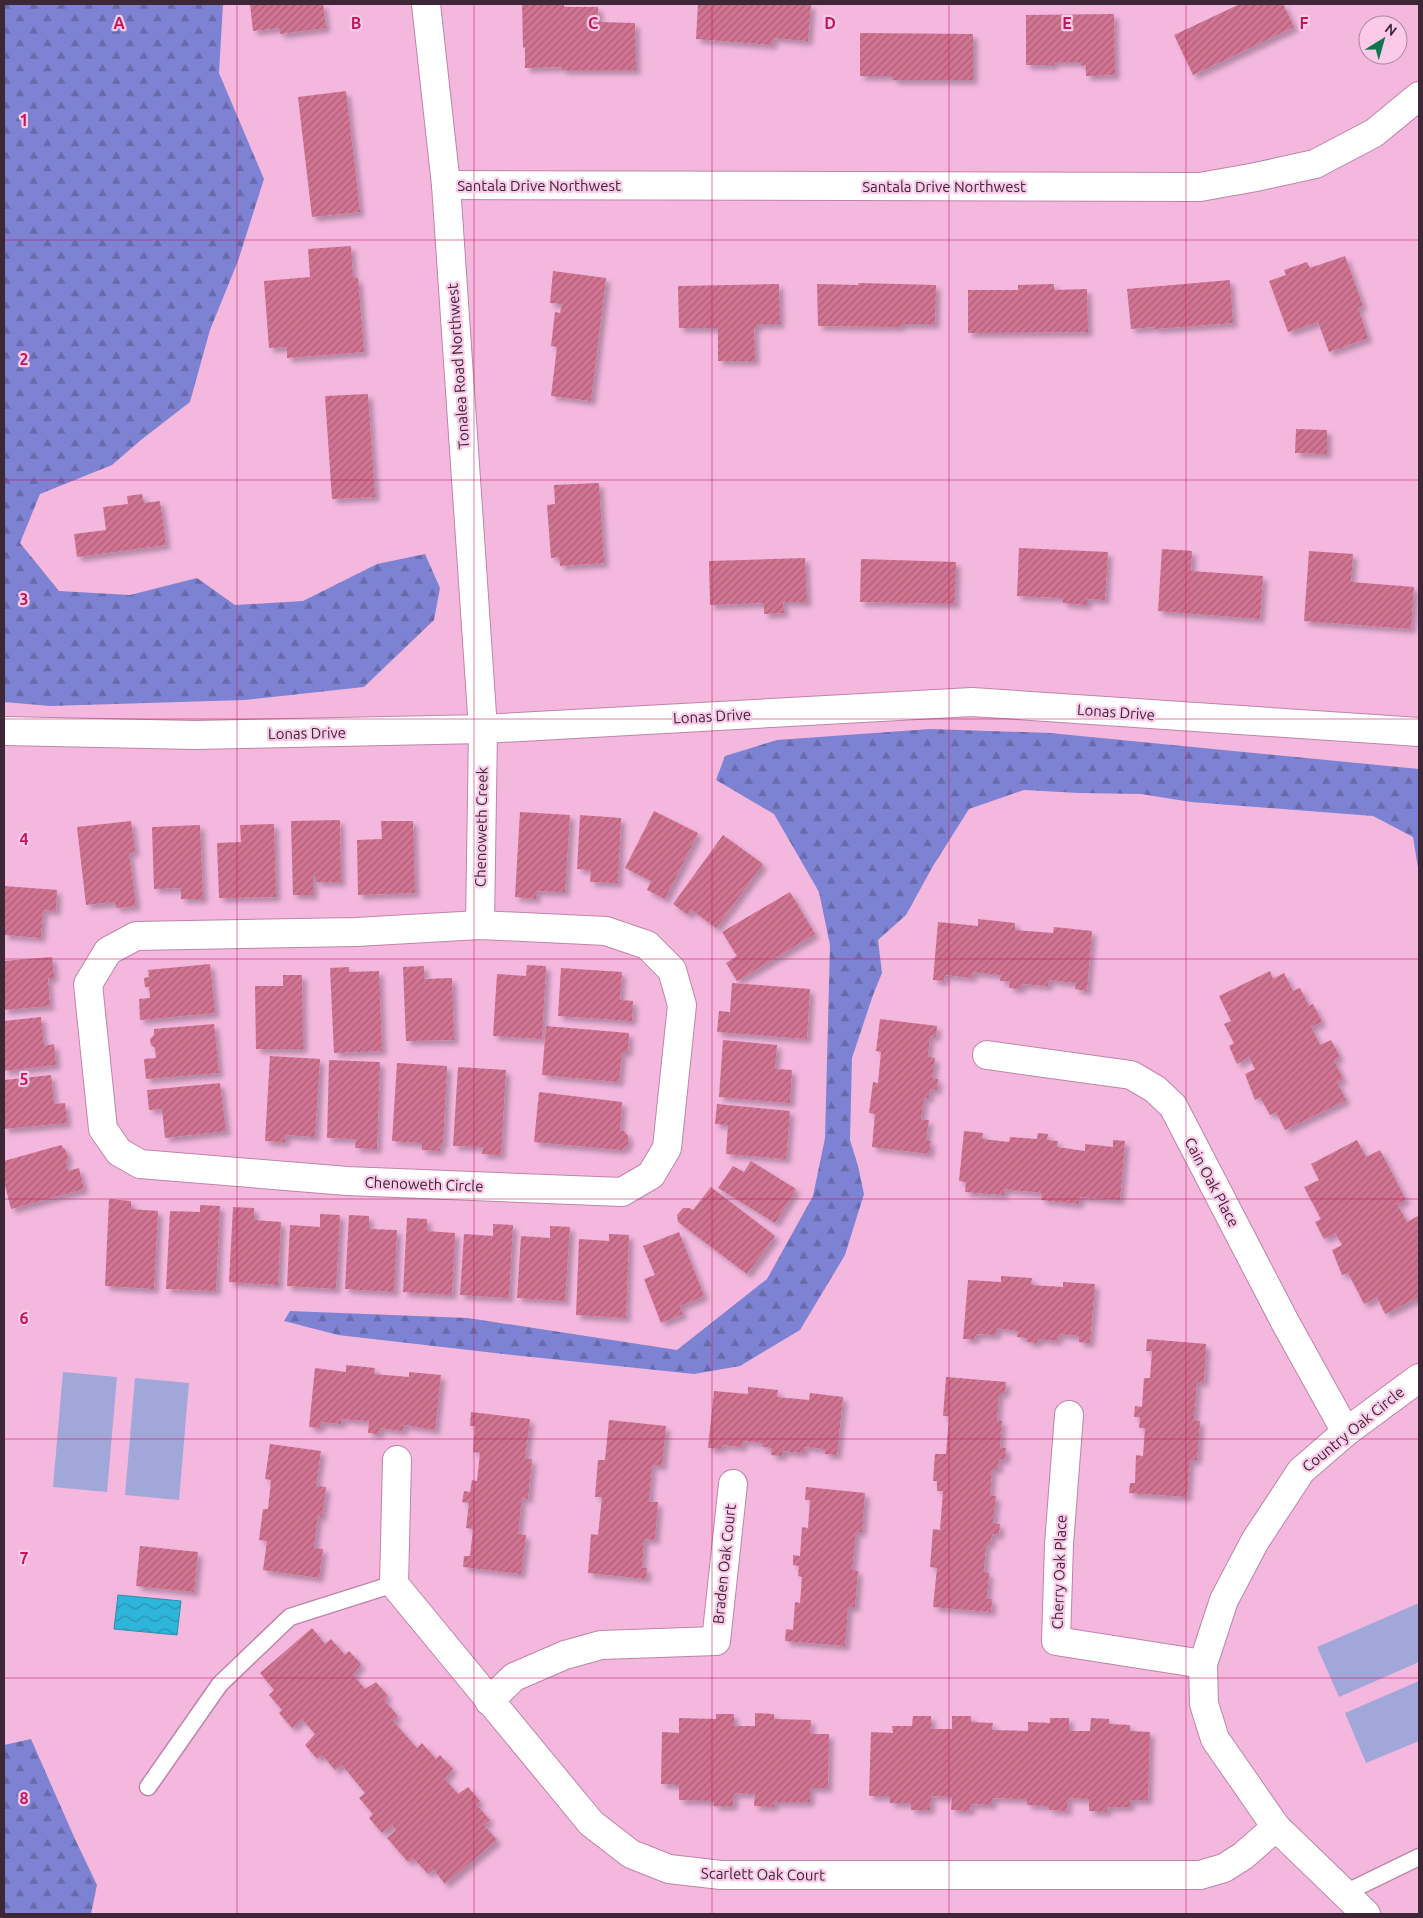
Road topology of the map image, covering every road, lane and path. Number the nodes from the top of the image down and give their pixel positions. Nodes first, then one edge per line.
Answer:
1 (426, 4) edge
2 (1419, 96) edge
3 (446, 185) junction
4 (483, 729) junction
5 (4, 731) edge
6 (1419, 732) edge
7 (480, 925) junction
8 (986, 1055) dead end
9 (1419, 1378) edge
10 (1069, 1415) dead end
11 (1346, 1432) junction
12 (397, 1460) dead end
13 (732, 1484) dead end
14 (394, 1584) junction
15 (1203, 1664) junction
16 (490, 1701) junction
17 (148, 1787) dead end
18 (1276, 1827) junction
19 (1419, 1856) edge
20 (1345, 1893) junction
21 (1366, 1914) edge

1 - 3 street, Tonalea Road Northwest
2 - 3 street, Santala Drive Northwest
3 - 4 street, Tonalea Road Northwest
4 - 5 street, Lonas Drive
4 - 6 street, Lonas Drive
4 - 7 street, Chenoweth Creek
7 - 7 street, Chenoweth Circle
8 - 11 street, Cain Oak Place
9 - 11 street, Country Oak Circle
10 - 15 street, Cherry Oak Place
11 - 15 street, Country Oak Circle
12 - 14 street
13 - 16 street, Braden Oak Court
14 - 16 street, Scarlett Oak Court
14 - 17 lane
15 - 18 street, Country Oak Circle
16 - 18 street, Scarlett Oak Court
18 - 20 street, Country Oak Circle
19 - 20 lane
20 - 21 street, Country Oak Circle

